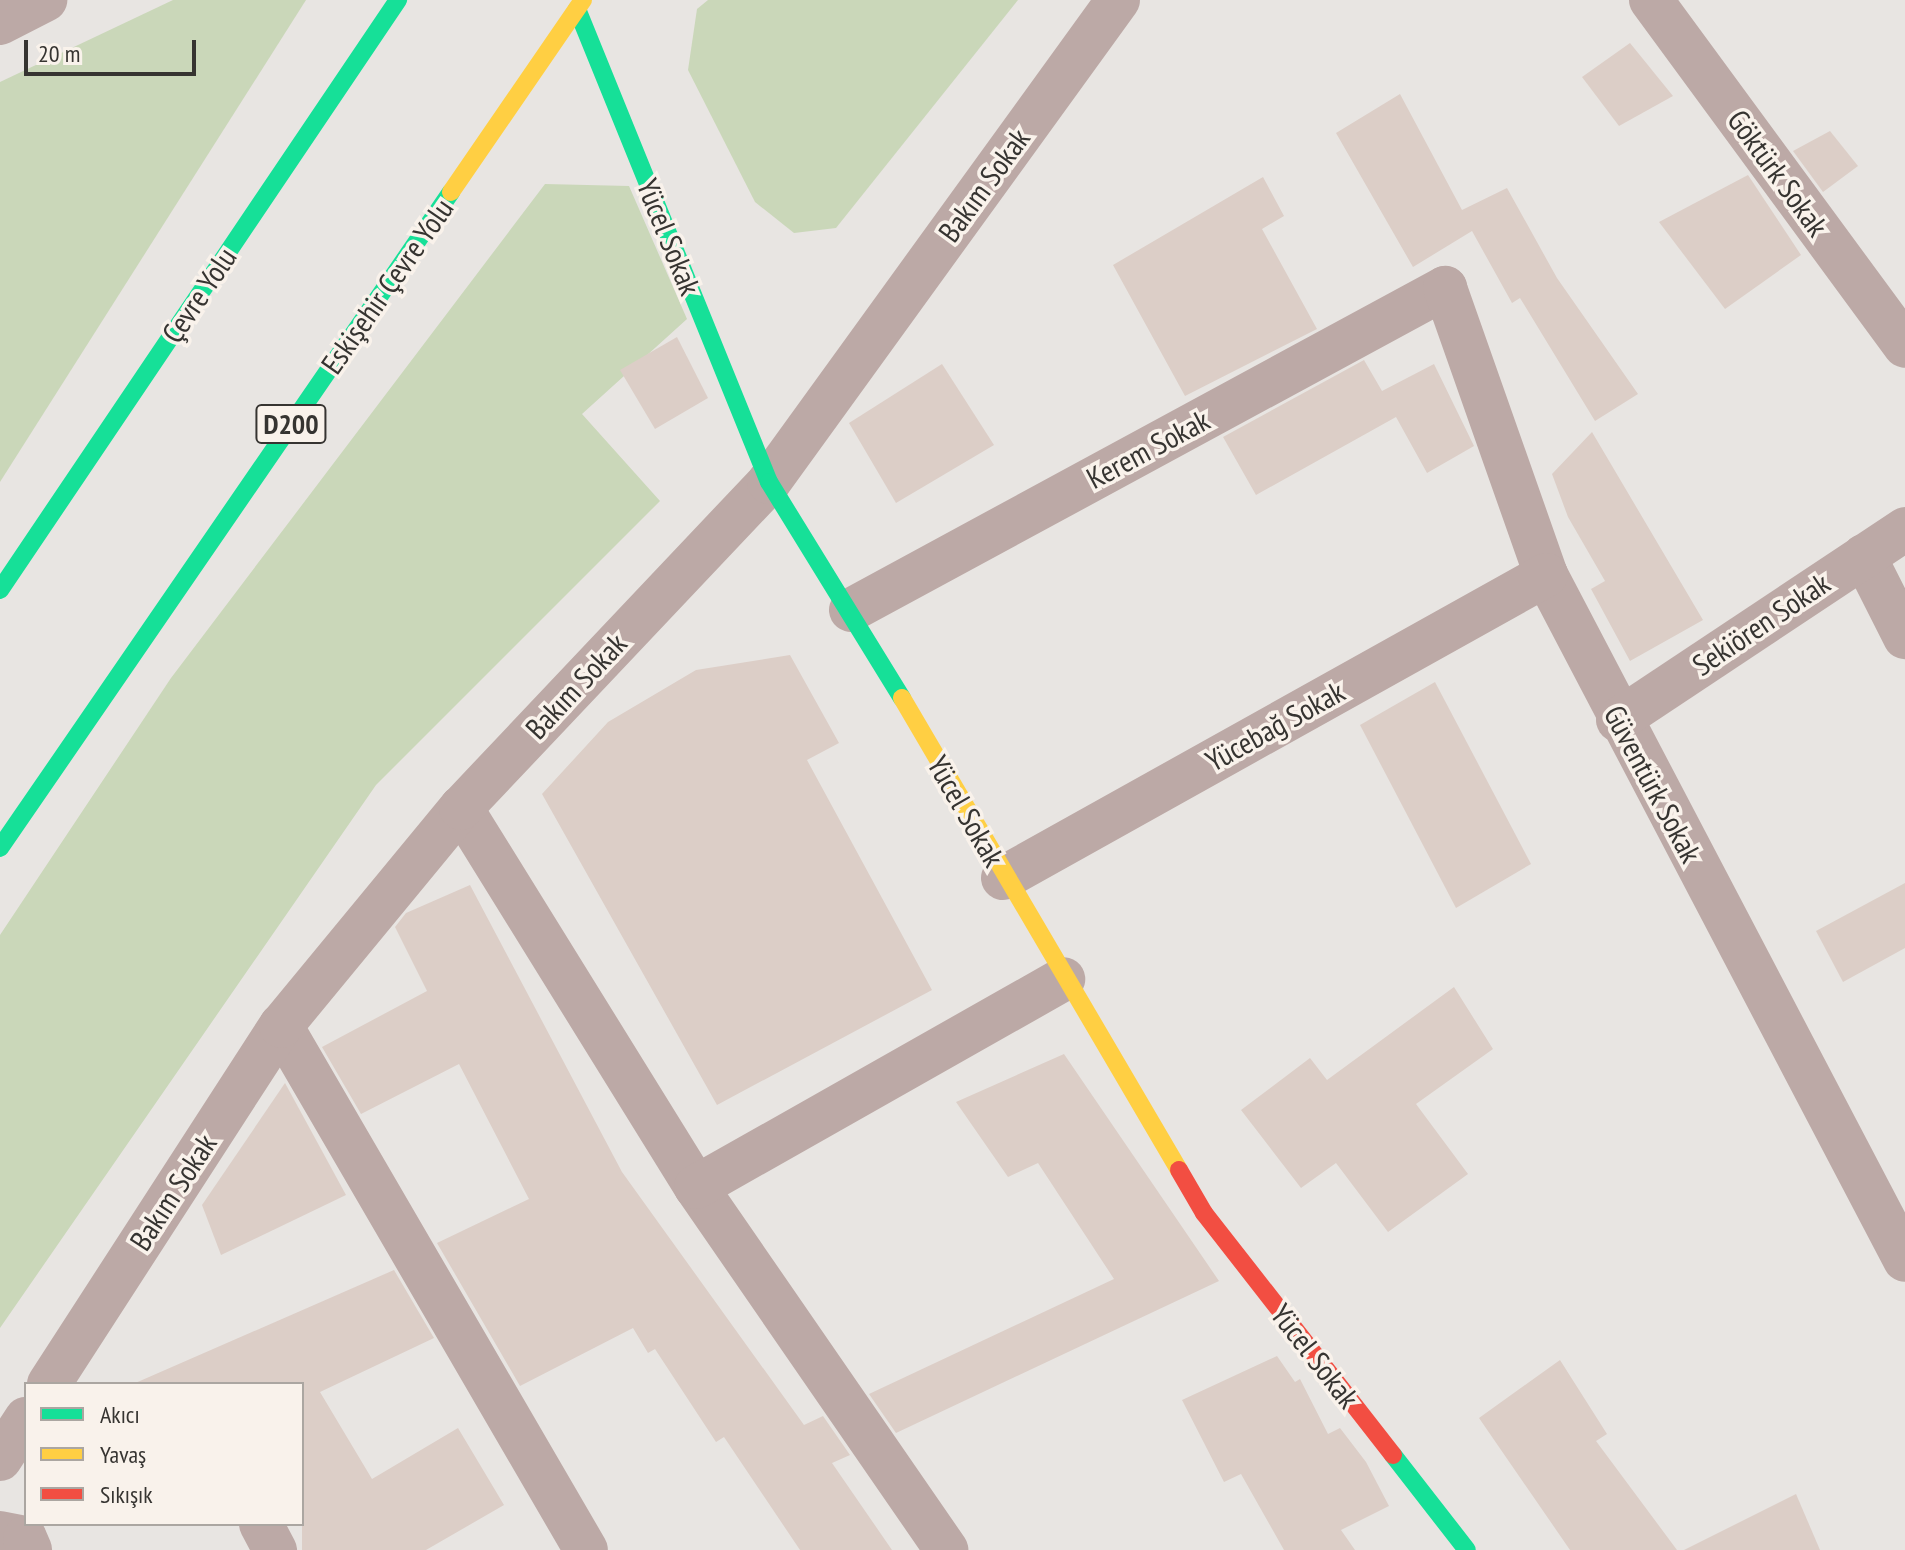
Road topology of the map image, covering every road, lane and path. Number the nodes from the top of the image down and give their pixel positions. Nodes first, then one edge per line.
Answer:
1 (45, 0) edge
2 (398, 0) edge
3 (1118, 0) edge
4 (1651, 0) edge
5 (580, 4) edge
6 (0, 23) edge
7 (1445, 288) joint
8 (1905, 346) edge
9 (769, 482) junction
10 (1905, 529) edge
11 (1864, 556) junction
12 (1546, 575) junction
13 (0, 590) edge
14 (851, 610) junction
15 (1905, 637) edge
16 (1618, 720) junction
17 (461, 808) junction
18 (0, 848) edge
19 (1003, 878) junction
20 (1063, 979) junction
21 (281, 1026) junction
22 (696, 1187) junction
23 (1905, 1260) edge
24 (50, 1382) edge
25 (24, 1422) edge
26 (0, 1459) edge
27 (262, 1526) edge
28 (275, 1550) edge
29 (586, 1550) edge
30 (946, 1550) edge
31 (1467, 1550) edge

1 - 6 street
2 - 13 main road, Çevre Yolu
3 - 9 street, Bakım Sokak
4 - 8 street, Göktürk Sokak
5 - 9 main road, Yücel Sokak
5 - 18 main road, Eskişehir Çevre Yolu / D200
7 - 12 street, Güventürk Sokak
7 - 14 street, Kerem Sokak
9 - 14 main road, Yücel Sokak
9 - 17 street, Bakım Sokak
10 - 11 street, Sekiören Sokak
11 - 15 street
11 - 16 street, Sekiören Sokak
12 - 16 street, Güventürk Sokak
12 - 19 street, Yücebağ Sokak
14 - 19 main road, Yücel Sokak
16 - 23 street, Güventürk Sokak
17 - 21 street, Bakım Sokak
17 - 22 street
19 - 20 main road, Yücel Sokak
20 - 22 street
20 - 31 main road, Yücel Sokak
21 - 24 street, Bakım Sokak
21 - 29 street
22 - 30 street
25 - 26 street
27 - 28 street

